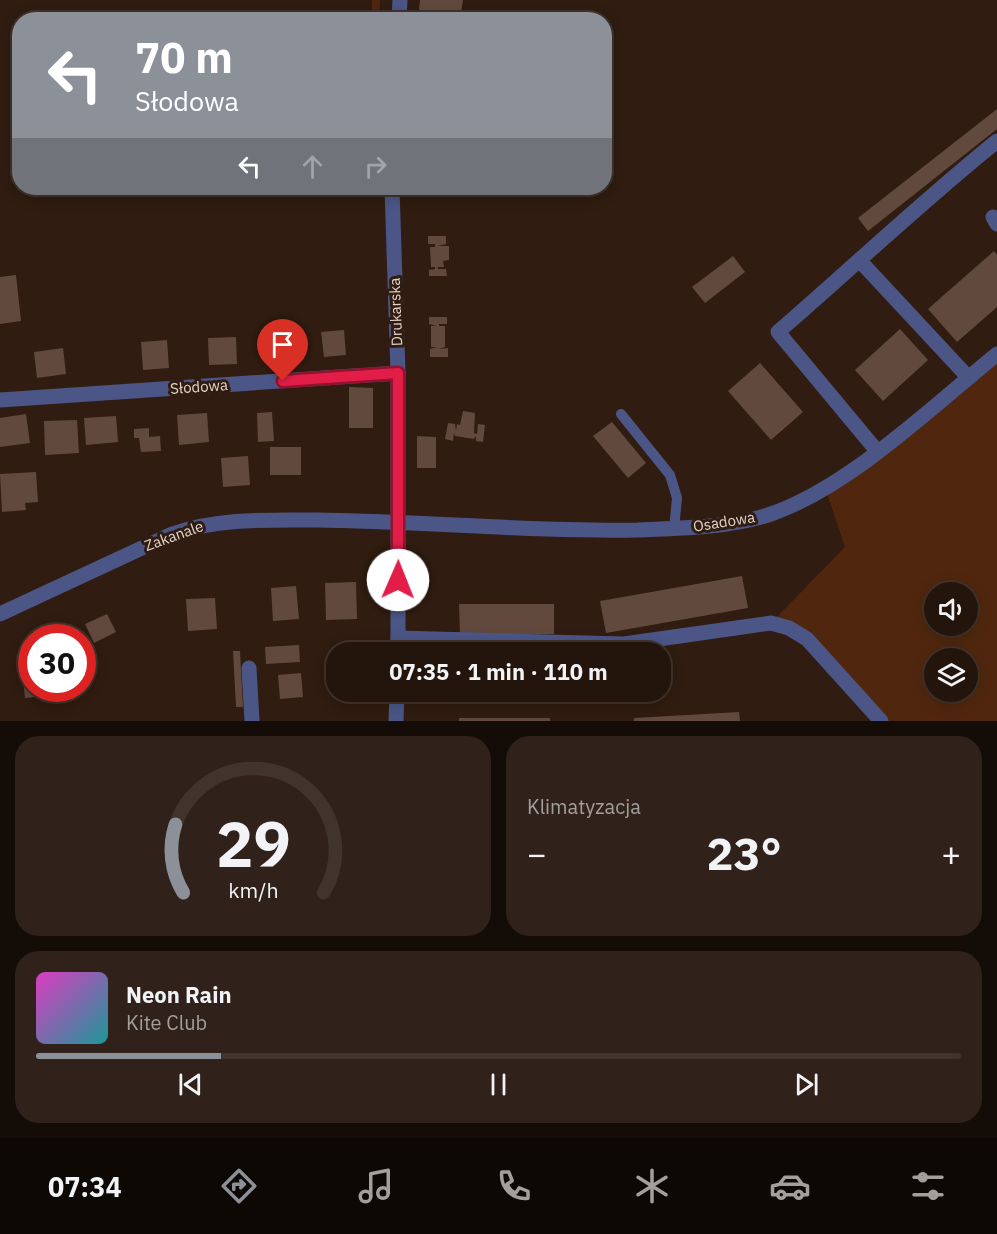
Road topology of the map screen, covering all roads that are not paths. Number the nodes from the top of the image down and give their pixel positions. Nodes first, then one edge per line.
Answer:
1 (997, 141) edge
2 (392, 195) edge
3 (860, 261) junction
4 (997, 354) edge
5 (398, 373) junction
6 (968, 377) junction
7 (0, 400) edge
8 (621, 414) dead end
9 (877, 451) junction
10 (399, 521) junction
11 (674, 529) junction
12 (0, 614) edge
13 (398, 642) edge
14 (638, 642) edge
15 (249, 668) dead end
16 (397, 702) edge
17 (252, 721) edge
18 (396, 721) edge
19 (881, 721) edge

1 - 3 street
2 - 5 street, Drukarska
3 - 6 street
3 - 9 street
4 - 6 street, Osadowa
5 - 7 street, Słodowa
5 - 10 street, Drukarska
6 - 9 street, Osadowa
8 - 11 lane
9 - 11 street, Osadowa
10 - 11 street, Osadowa
10 - 12 street, Zakanale
10 - 13 street, Drukarska
14 - 19 street
15 - 17 street
16 - 18 street

